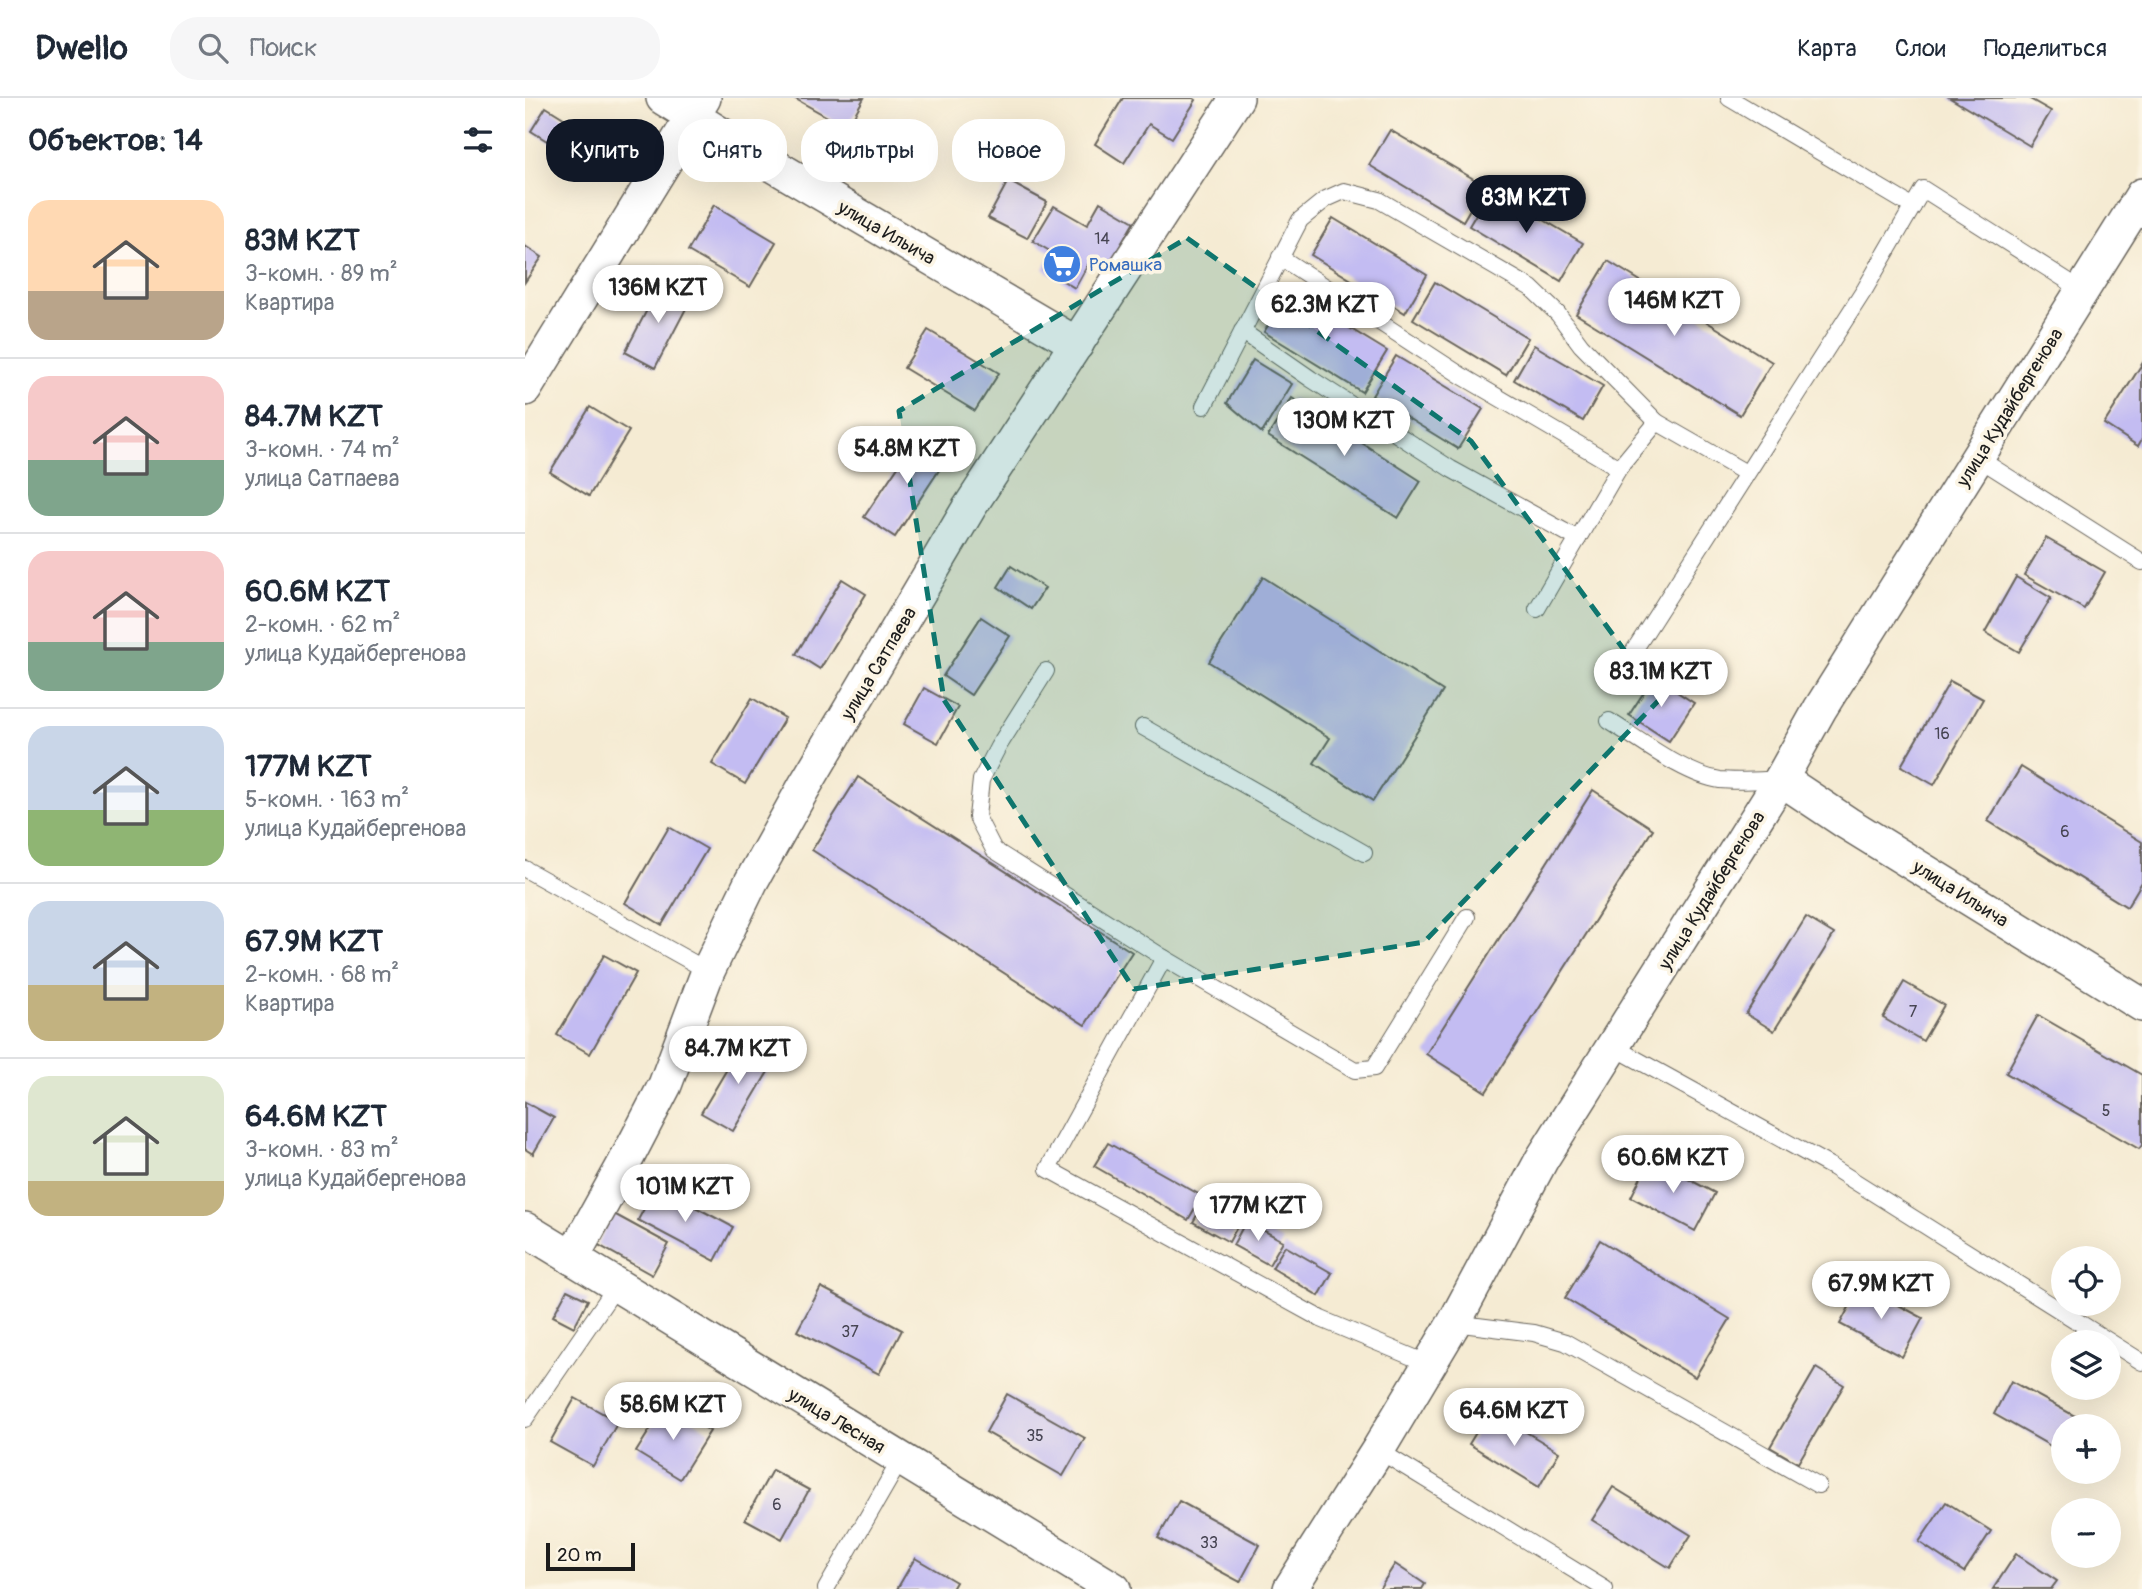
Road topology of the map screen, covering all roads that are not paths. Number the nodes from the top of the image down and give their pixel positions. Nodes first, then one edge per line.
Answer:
1 (663, 98) edge
2 (1237, 98) edge
3 (1729, 98) edge
4 (698, 107) edge
5 (2142, 195) edge
6 (1913, 207) junction
7 (1280, 257) junction
8 (2082, 290) junction
9 (1243, 331) junction
10 (1077, 344) junction
11 (525, 389) edge
12 (1204, 406) dead end
13 (1657, 422) junction
14 (1978, 457) junction
15 (1619, 468) junction
16 (1746, 473) junction
17 (1578, 539) junction
18 (2142, 562) edge
19 (1538, 609) dead end
20 (1626, 663) dead end
21 (1046, 671) dead end
22 (1609, 721) dead end
23 (1143, 727) dead end
24 (1781, 779) junction
25 (1364, 853) dead end
26 (525, 869) edge
27 (1467, 917) dead end
28 (1164, 958) junction
29 (708, 971) junction
30 (2142, 1005) edge
31 (1612, 1046) junction
32 (525, 1229) edge
33 (572, 1258) junction
34 (617, 1285) junction
35 (1454, 1323) junction
36 (2142, 1362) edge
37 (1429, 1364) junction
38 (525, 1419) edge
39 (1378, 1450) junction
40 (901, 1459) junction
41 (1818, 1485) dead end
42 (826, 1589) edge
43 (1114, 1589) edge
44 (1290, 1589) edge
45 (1605, 1589) edge

1 - 4 street, улица Ильича
2 - 10 street, улица Сатпаева
3 - 6 lane
4 - 10 street, улица Ильича
4 - 11 street
5 - 8 street, улица Кудайбергенова
6 - 8 lane
6 - 16 lane
7 - 9 lane
7 - 13 lane
7 - 15 lane
8 - 14 street, улица Кудайбергенова
9 - 12 lane
9 - 17 lane
10 - 29 street, улица Сатпаева
13 - 15 lane
13 - 16 lane
14 - 18 lane
14 - 24 street, улица Кудайбергенова
15 - 17 lane
16 - 20 lane
17 - 19 lane
21 - 28 lane
22 - 24 lane
23 - 25 lane
24 - 30 street, улица Ильича
24 - 31 street, улица Кудайбергенова
26 - 29 lane
27 - 28 lane
28 - 37 lane
29 - 33 street, улица Сатпаева
31 - 35 street, улица Кудайбергенова
31 - 36 lane
32 - 33 street, улица Лесная
33 - 34 street, улица Лесная
34 - 38 lane
34 - 40 street, улица Лесная
35 - 37 street, улица Кудайбергенова
35 - 41 lane
37 - 39 street, улица Кудайбергенова
39 - 44 street, улица Кудайбергенова
39 - 45 lane
40 - 42 lane
40 - 43 street, улица Лесная

